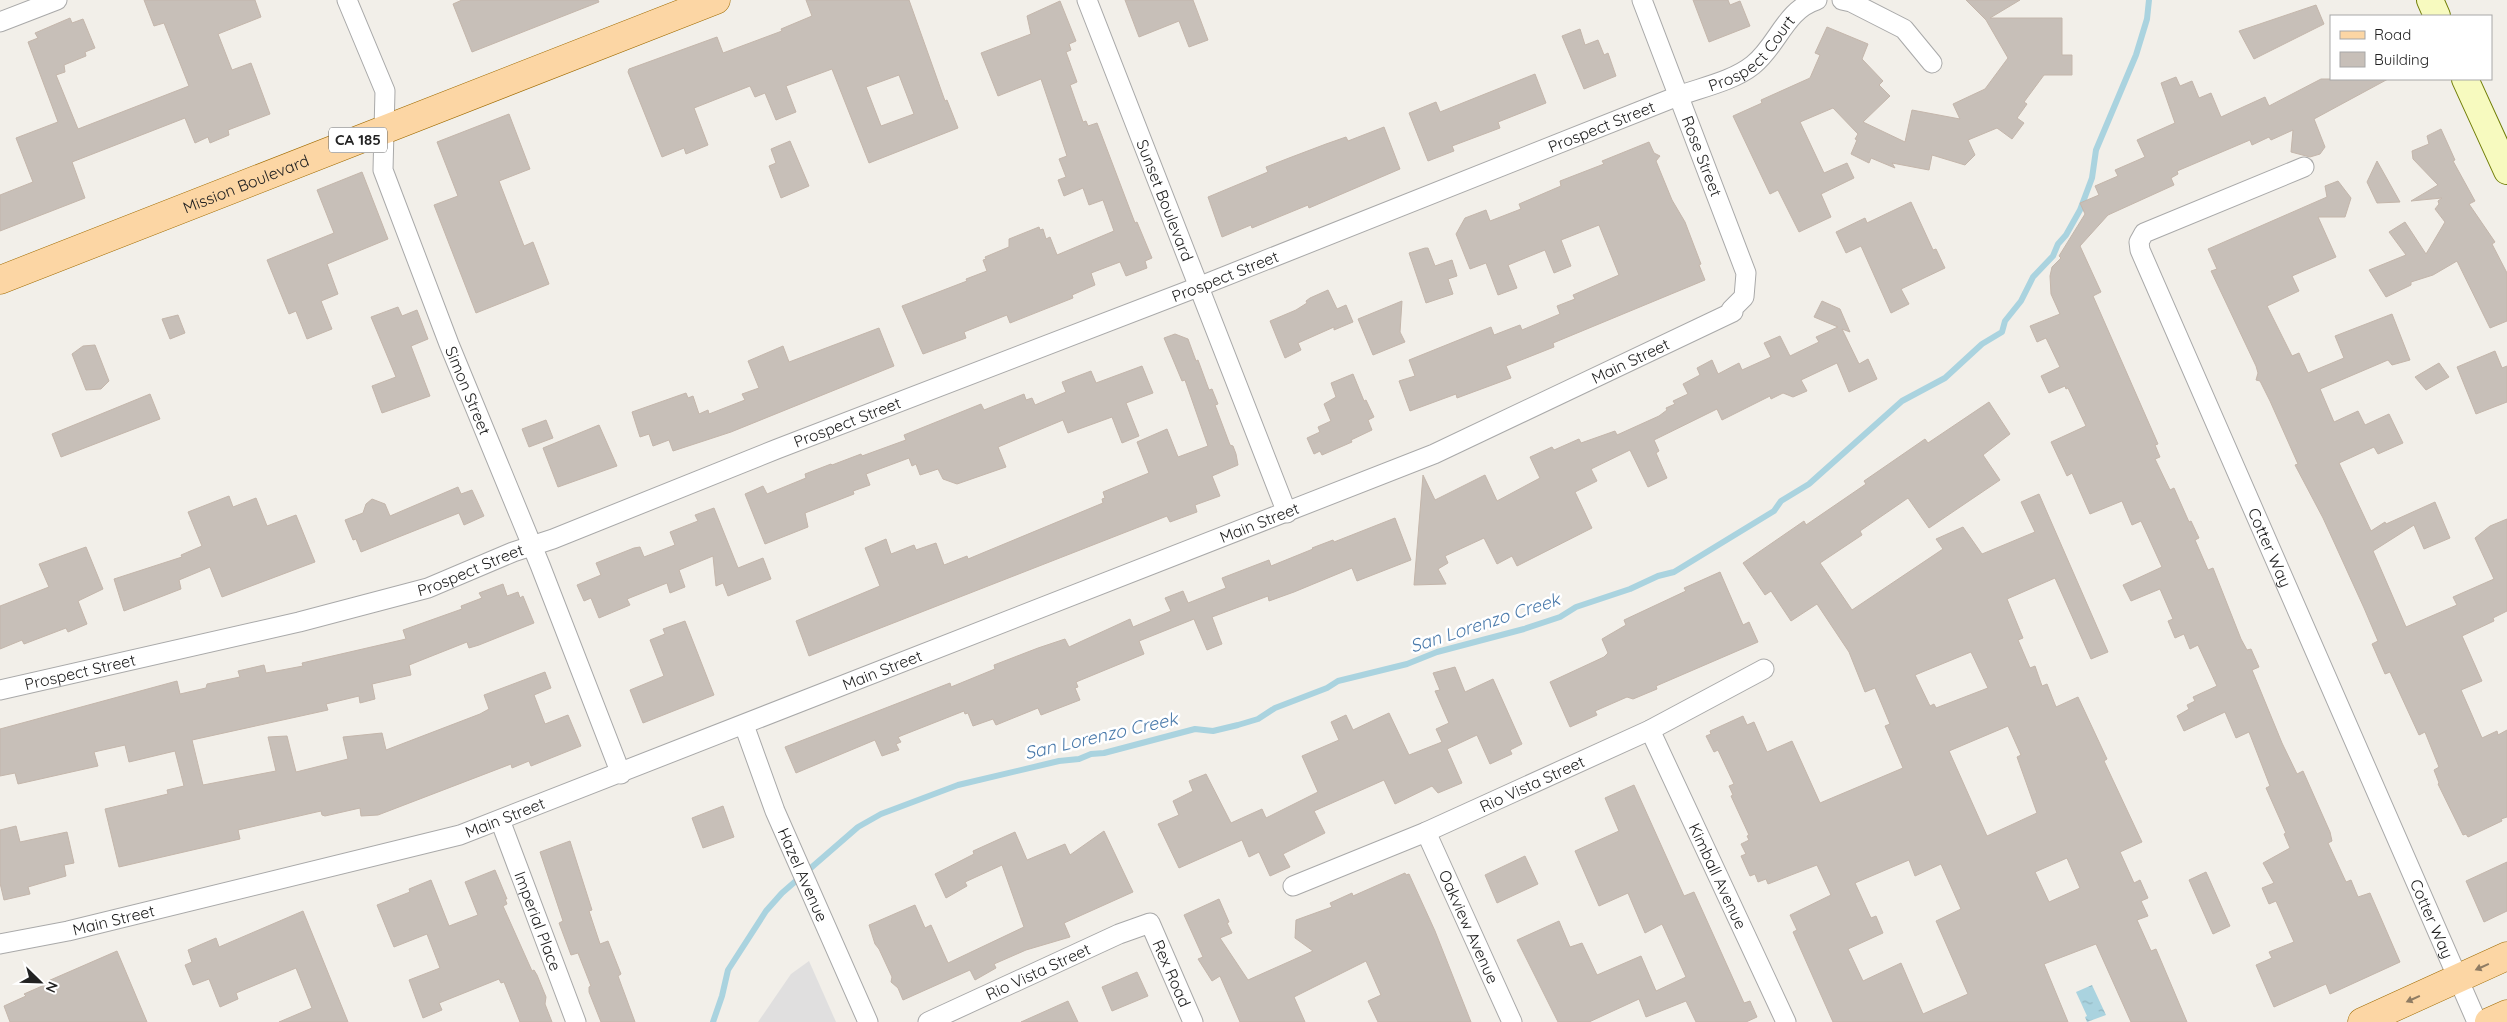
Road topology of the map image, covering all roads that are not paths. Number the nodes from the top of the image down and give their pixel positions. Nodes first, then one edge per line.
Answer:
1 (56, 0) edge
2 (348, 0) edge
3 (716, 0) edge
4 (1087, 0) edge
5 (1642, 0) edge
6 (1817, 0) edge
7 (1842, 0) edge
8 (2430, 0) edge
9 (2437, 15) edge
10 (0, 22) edge
11 (1932, 63) dead end
12 (2465, 80) edge
13 (1678, 96) junction
14 (384, 130) junction
15 (2304, 167) dead end
16 (2507, 171) edge
17 (0, 280) edge
18 (1198, 287) junction
19 (1731, 310) joint
20 (1286, 513) junction
21 (530, 545) junction
22 (1764, 669) dead end
23 (0, 690) edge
24 (744, 725) junction
25 (1650, 730) junction
26 (621, 774) junction
27 (500, 820) junction
28 (1426, 832) junction
29 (1293, 886) dead end
30 (1150, 923) joint
31 (0, 944) edge
32 (2507, 956) edge
33 (2458, 978) junction
34 (2507, 1014) edge
35 (576, 1022) edge
36 (868, 1022) edge
37 (928, 1022) edge
38 (1192, 1022) edge
39 (1512, 1022) edge
40 (1786, 1022) edge
41 (2362, 1022) edge
42 (2477, 1022) edge
43 (2489, 1022) edge

1 - 10 street
2 - 14 street, Simon Street
3 - 14 main road, Mission Boulevard / CA 185
4 - 18 street, Sunset Boulevard
5 - 13 street, Rose Street
6 - 13 street, Prospect Court
7 - 11 street
8 - 9 main road
12 - 16 main road
13 - 18 street, Prospect Street
13 - 19 street, Rose Street
14 - 17 main road, Mission Boulevard / CA 185
14 - 21 street, Simon Street
15 - 33 street, Cotter Way
18 - 20 street, Sunset Boulevard
18 - 21 street, Prospect Street
19 - 20 street, Main Street
20 - 24 street, Main Street
21 - 23 street, Prospect Street
21 - 26 street, Simon Street
22 - 25 street, Rio Vista Street
24 - 26 street, Main Street
24 - 36 street, Hazel Avenue
25 - 28 street, Rio Vista Street
25 - 40 street, Kimball Avenue
26 - 27 street, Main Street
27 - 31 street, Main Street
27 - 35 street, Imperial Place
28 - 29 street, Rio Vista Street
28 - 39 street, Oakview Avenue
30 - 37 street, Rio Vista Street
30 - 38 street, Rex Road
32 -> 33 main road
33 -> 41 main road
33 - 42 street, Cotter Way
34 - 43 main road

